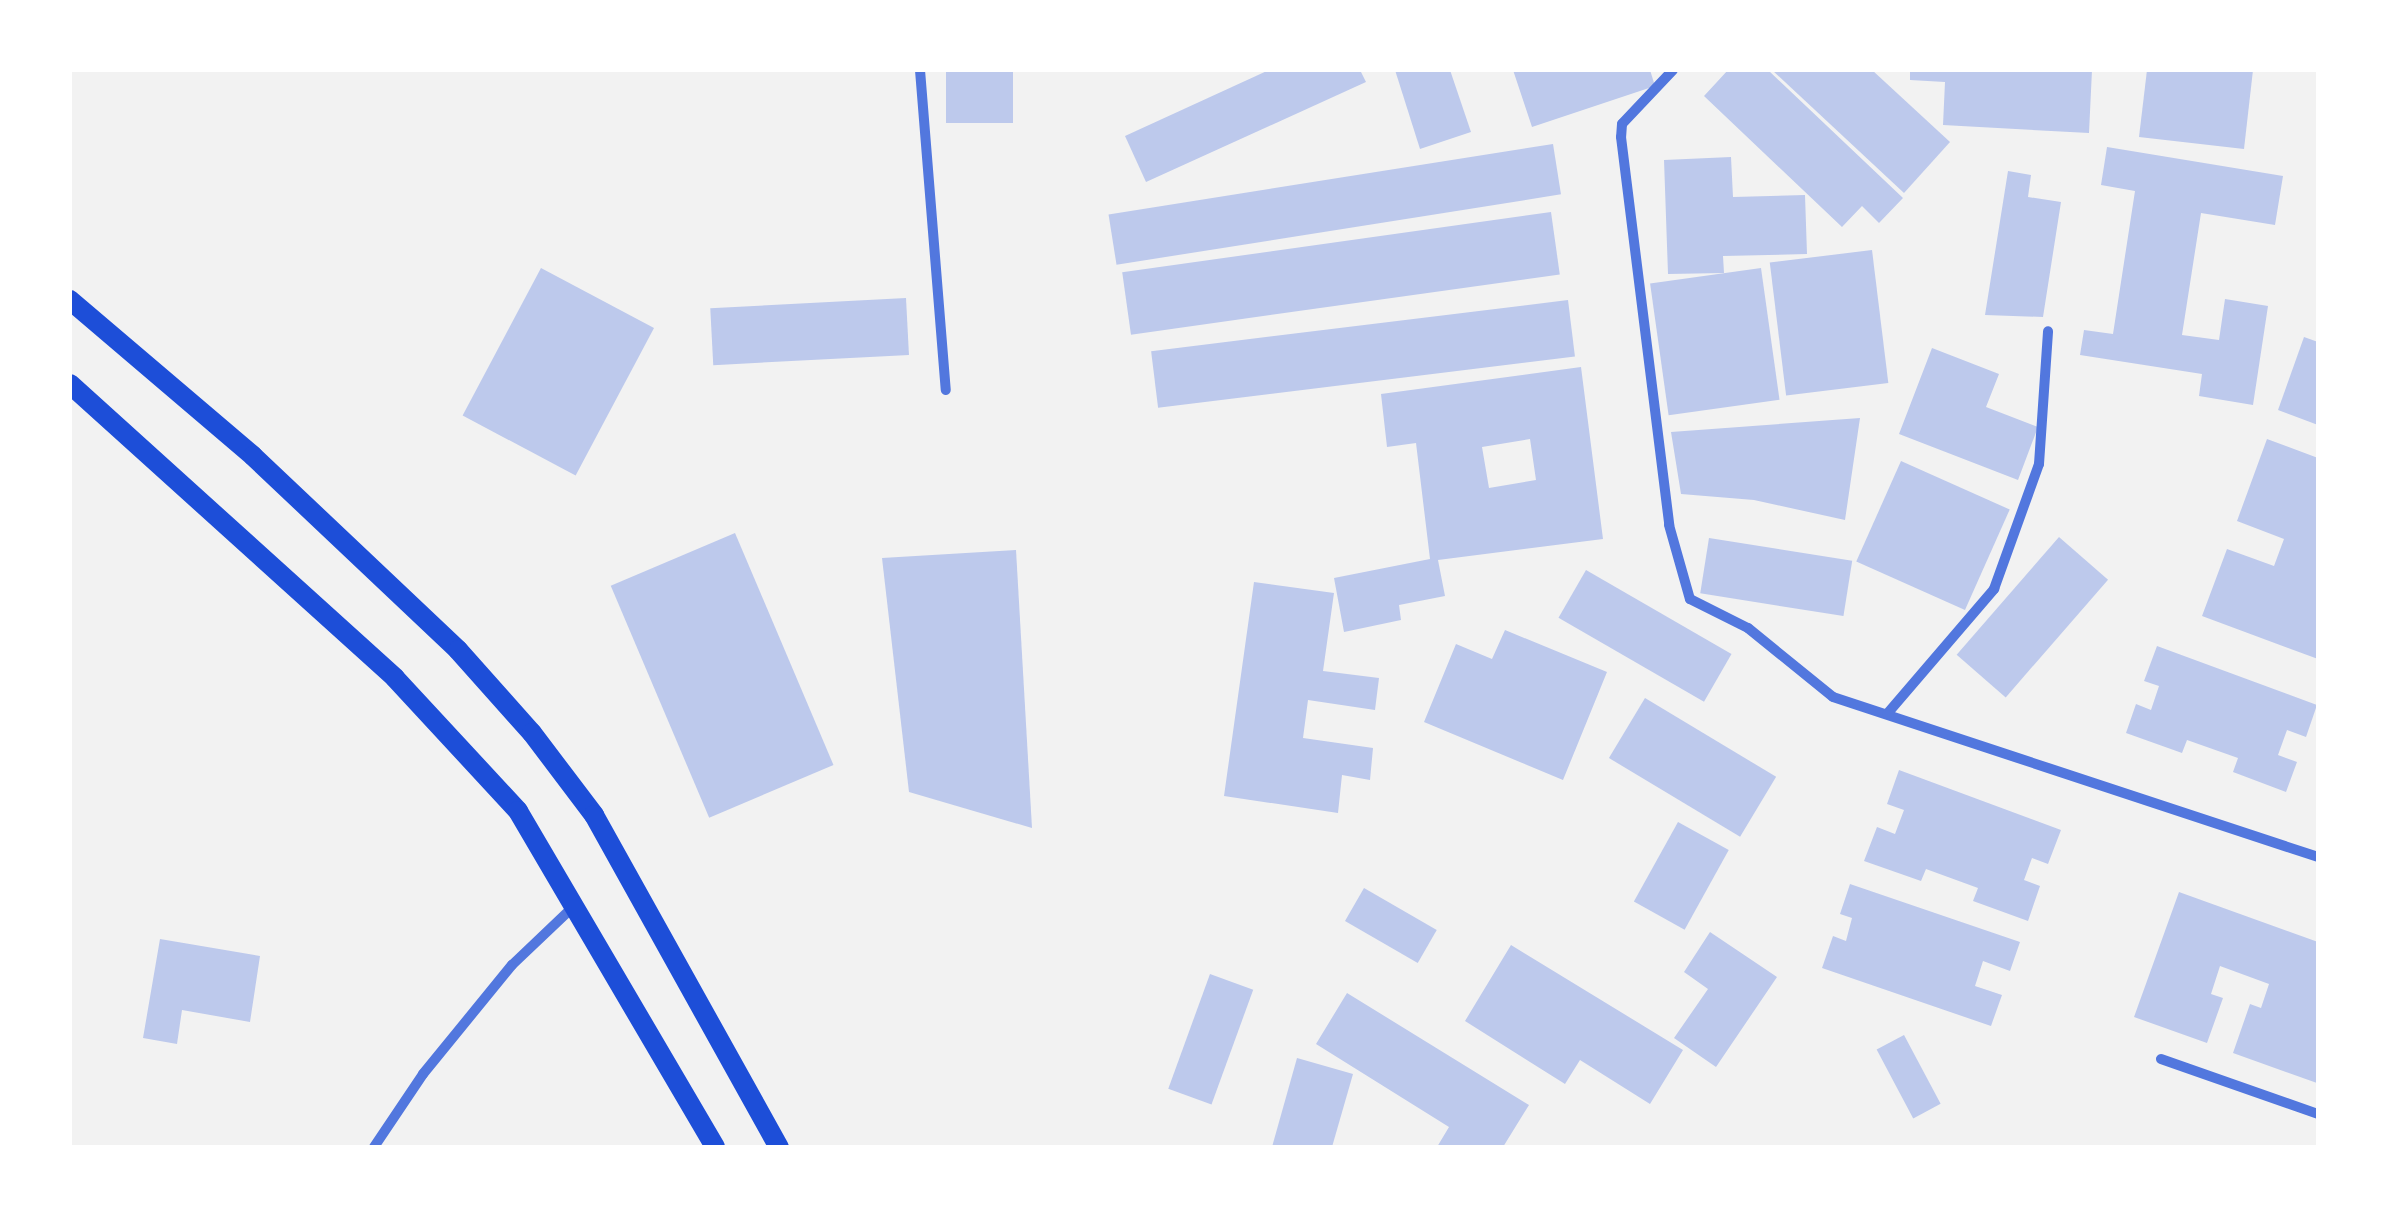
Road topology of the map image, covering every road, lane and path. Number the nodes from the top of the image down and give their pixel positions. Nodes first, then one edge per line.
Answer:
1 (920, 70) edge
2 (1672, 70) edge
3 (70, 300) edge
4 (2048, 332) dead end
5 (70, 384) edge
6 (946, 390) dead end
7 (1887, 714) junction
8 (2318, 858) edge
9 (576, 903) junction
10 (2161, 1059) dead end
11 (2318, 1114) edge
12 (374, 1147) edge
13 (714, 1147) edge
14 (778, 1147) edge

1 - 6 street
2 - 7 street
3 - 14 main road
4 - 7 street
5 - 9 main road
7 - 8 street
9 - 12 street
9 - 13 main road
10 - 11 street

